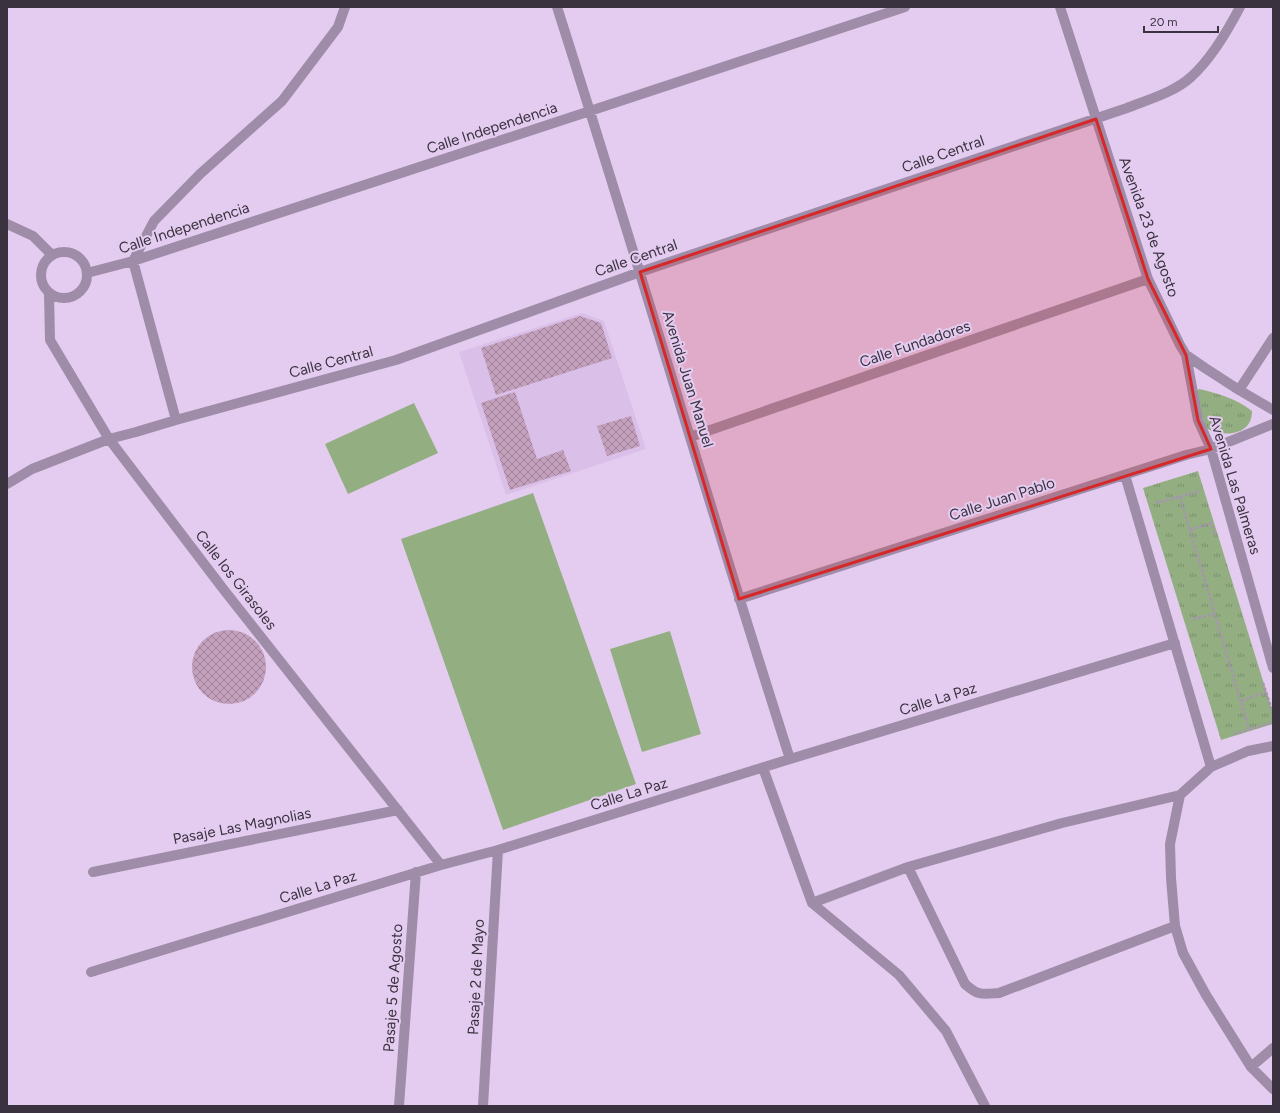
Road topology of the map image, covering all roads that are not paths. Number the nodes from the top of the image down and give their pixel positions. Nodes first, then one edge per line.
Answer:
1 (345, 7) edge
2 (557, 7) edge
3 (905, 7) edge
4 (1060, 7) edge
5 (1240, 7) edge
6 (590, 111) junction
7 (1096, 119) junction
8 (7, 224) edge
9 (52, 255) junction
10 (133, 260) junction
11 (640, 272) junction
12 (87, 273) junction
13 (1148, 279) junction
14 (49, 293) junction
15 (1273, 338) edge
16 (1186, 355) junction
17 (1239, 390) junction
18 (1273, 410) edge
19 (176, 420) junction
20 (1273, 424) edge
21 (690, 437) junction
22 (109, 439) junction
23 (1211, 449) junction
24 (1125, 475) junction
25 (7, 484) edge
26 (739, 599) junction
27 (1175, 643) junction
28 (1273, 668) edge
29 (1273, 746) edge
30 (790, 759) junction
31 (1211, 767) junction
32 (763, 768) junction
33 (1180, 795) junction
34 (398, 810) junction
35 (498, 850) junction
36 (441, 865) junction
37 (908, 867) junction
38 (93, 872) dead end
39 (416, 872) junction
40 (812, 903) junction
41 (1175, 926) junction
42 (91, 972) dead end
43 (1273, 1048) edge
44 (1251, 1067) junction
45 (1273, 1089) edge
46 (399, 1106) edge
47 (483, 1106) edge
48 (985, 1106) edge

1 - 10 street
2 - 6 street, Avenida Juan Manuel
3 - 6 street, Calle Independencia
4 - 7 street, Avenida 23 de Agosto
5 - 7 street, Calle Central
6 - 10 street, Calle Independencia
6 - 11 street, Avenida Juan Manuel
7 - 11 street, Calle Central
7 - 13 street, Avenida 23 de Agosto
8 - 9 street
9 - 12 street
9 - 14 street
10 - 12 street, Calle Independencia
10 - 19 street
11 - 19 street, Calle Central
11 - 21 street, Avenida Juan Manuel
12 - 14 street
13 - 16 street, Avenida 23 de Agosto
13 - 21 street, Calle Fundadores
14 - 22 street, Calle los Girasoles
15 - 17 street
16 - 17 street, Avenida 23 de Agosto
16 - 23 street, Avenida Las Palmeras
17 - 18 street, Avenida 23 de Agosto
19 - 22 street, Calle Central
20 - 23 street, Calle Juan Pablo
21 - 26 street, Avenida Juan Manuel
22 - 25 street, Calle Central
22 - 34 street, Calle los Girasoles
23 - 24 street, Calle Juan Pablo
23 - 28 street, Avenida Las Palmeras
24 - 26 street, Calle Juan Pablo
24 - 27 street
26 - 30 street, Avenida Juan Manuel
27 - 30 street, Calle La Paz
27 - 31 street
29 - 31 street
30 - 32 street, Calle La Paz
31 - 33 street
32 - 35 street, Calle La Paz
32 - 40 street
33 - 37 street
33 - 41 street
34 - 36 street, Calle los Girasoles
34 - 38 street, Pasaje Las Magnolias
35 - 36 street, Calle La Paz
35 - 47 street, Pasaje 2 de Mayo
36 - 39 street, Calle La Paz
37 - 40 street
37 - 41 street
39 - 42 street, Calle La Paz
39 - 46 street, Pasaje 5 de Agosto
40 - 48 street
41 - 44 street
43 - 44 street
44 - 45 street

